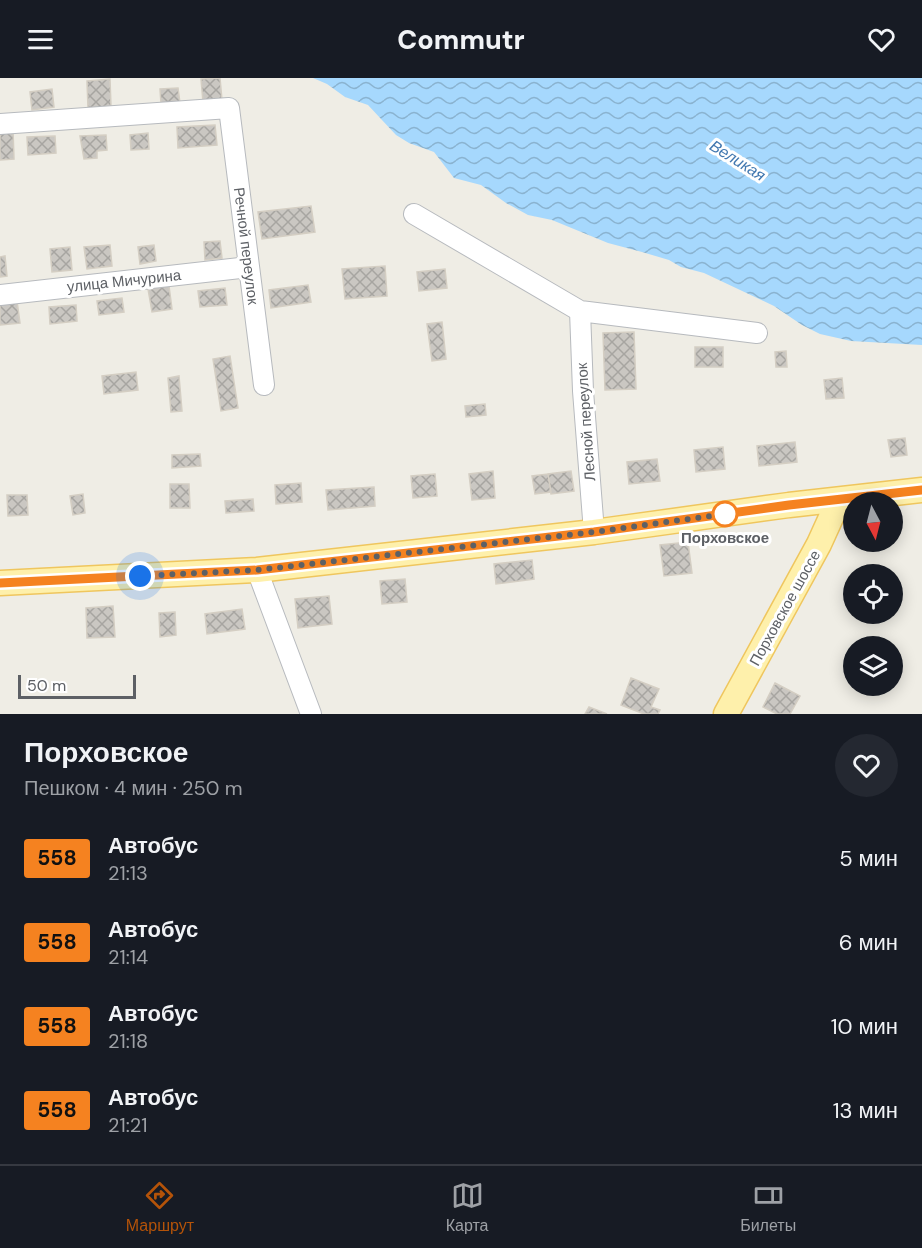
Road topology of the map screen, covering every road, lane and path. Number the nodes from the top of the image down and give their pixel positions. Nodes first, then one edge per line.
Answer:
1 (0, 124) edge
2 (414, 214) dead end
3 (249, 267) junction
4 (0, 295) edge
5 (580, 311) junction
6 (757, 333) dead end
7 (264, 384) dead end
8 (922, 490) edge
9 (839, 500) junction
10 (594, 532) junction
11 (257, 570) junction
12 (0, 583) edge
13 (311, 714) edge
14 (726, 714) edge

1 - 3 street, Речной переулок
2 - 5 street
3 - 4 street, улица Мичурина
3 - 7 street, Речной переулок
5 - 6 street
5 - 10 street, Лесной переулок
8 - 9 main road
9 - 10 main road
9 - 14 main road, Порховское шоссе
10 - 11 main road
11 - 12 main road
11 - 13 street

